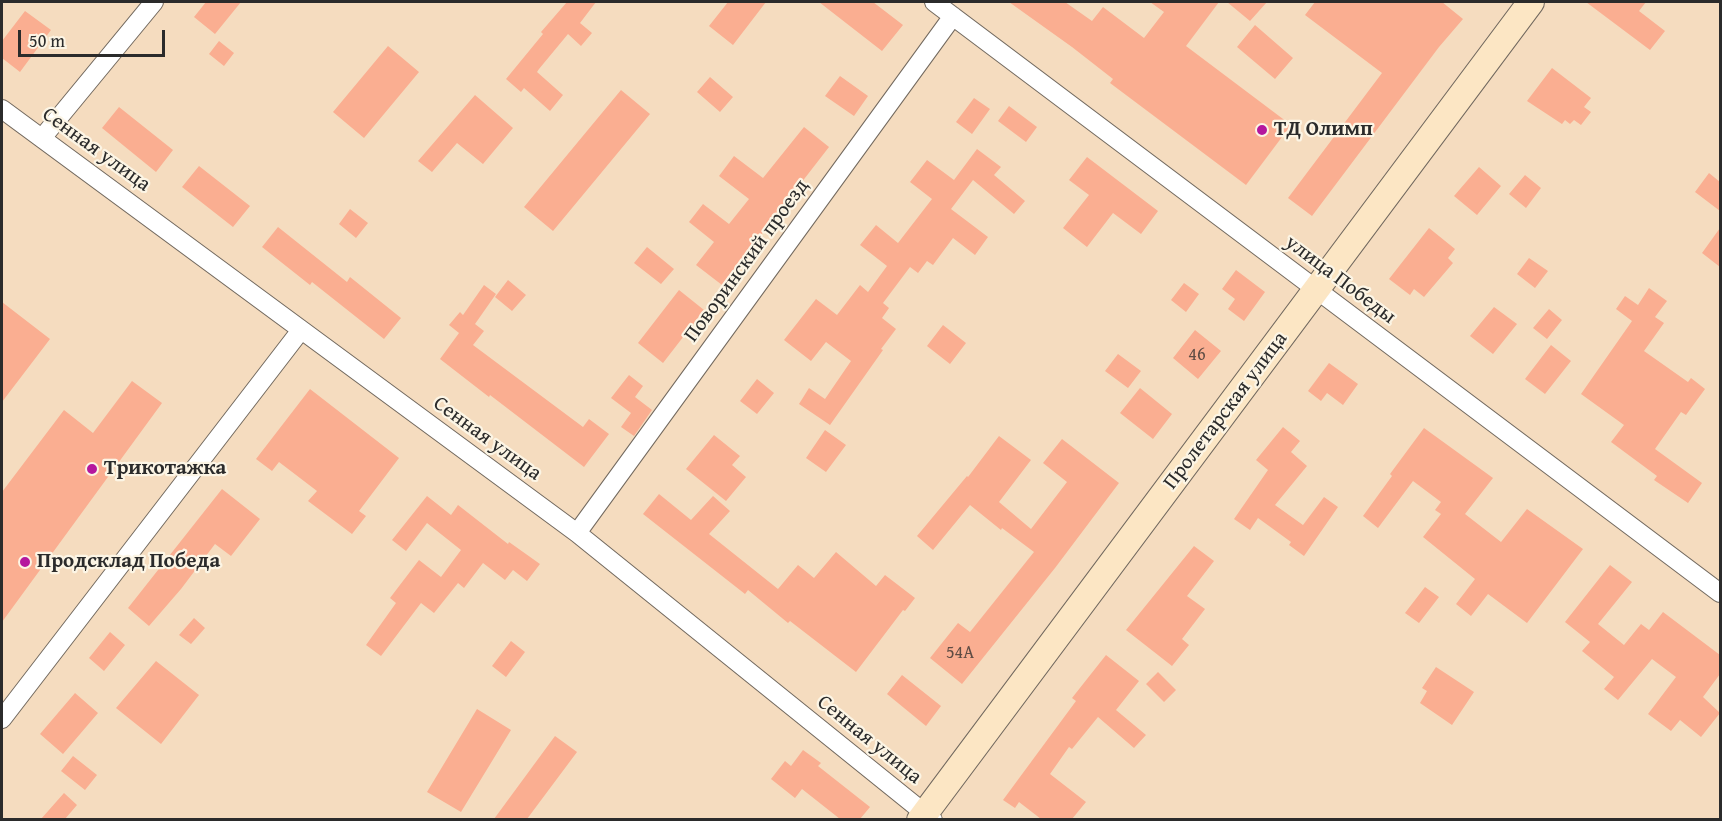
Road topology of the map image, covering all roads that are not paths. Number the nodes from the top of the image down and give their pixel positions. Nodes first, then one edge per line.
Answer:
1 (154, 2) edge
2 (934, 2) edge
3 (1531, 2) edge
4 (953, 16) junction
5 (2, 109) edge
6 (42, 138) junction
7 (1317, 290) junction
8 (301, 330) junction
9 (577, 533) junction
10 (1720, 593) edge
11 (2, 719) edge
12 (926, 817) edge

1 - 6 street
2 - 4 street, улица Победы
3 - 7 street, Пролетарская улица
4 - 7 street, улица Победы
4 - 9 street, Поворинский проезд
5 - 6 street, Сенная улица
6 - 8 street, Сенная улица
7 - 10 street, улица Победы
7 - 12 street, Пролетарская улица
8 - 9 street, Сенная улица
8 - 11 street
9 - 12 street, Сенная улица

